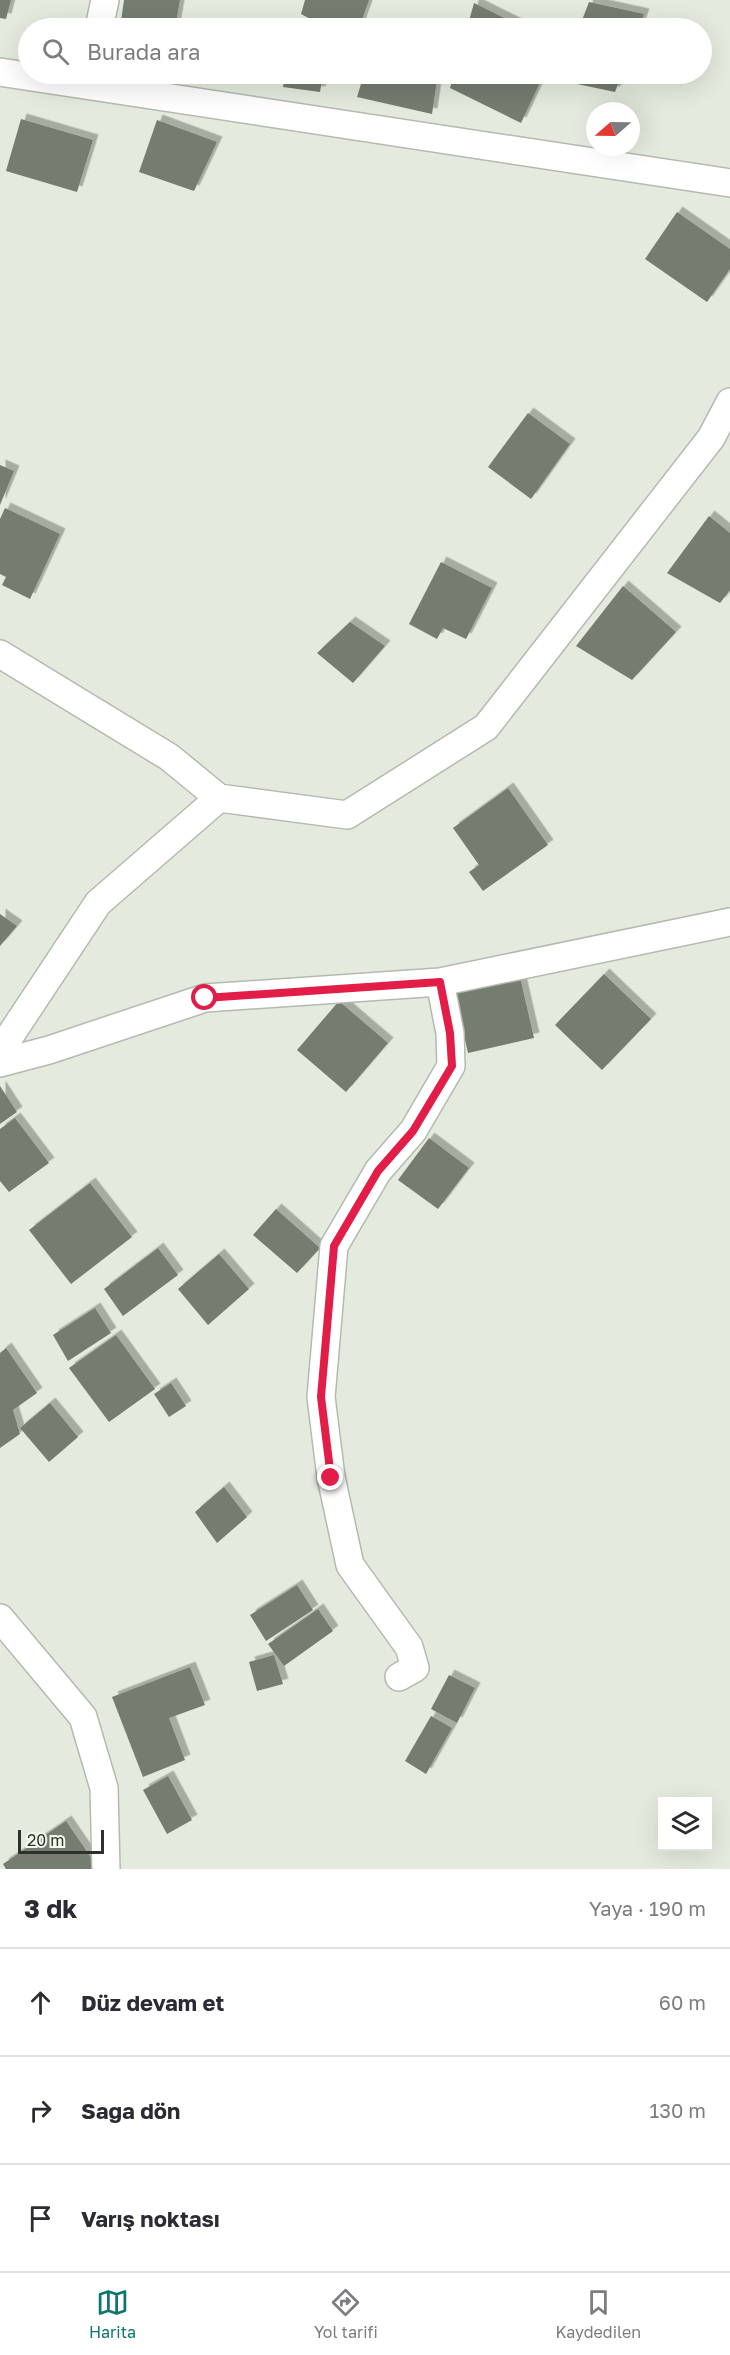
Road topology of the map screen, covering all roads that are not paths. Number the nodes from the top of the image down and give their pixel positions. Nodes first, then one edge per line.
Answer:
1 (105, 0) edge
2 (101, 18) edge
3 (0, 72) edge
4 (18, 73) edge
5 (119, 84) edge
6 (730, 183) edge
7 (730, 402) edge
8 (0, 654) edge
9 (219, 798) junction
10 (730, 922) edge
11 (440, 982) junction
12 (0, 1051) edge
13 (0, 1063) edge
14 (0, 1618) edge
15 (399, 1677) dead end
16 (106, 1869) edge

1 - 2 street
3 - 4 street
5 - 6 street
7 - 9 street
8 - 9 street
9 - 12 street
10 - 11 street
11 - 13 street
11 - 15 street
14 - 16 street

